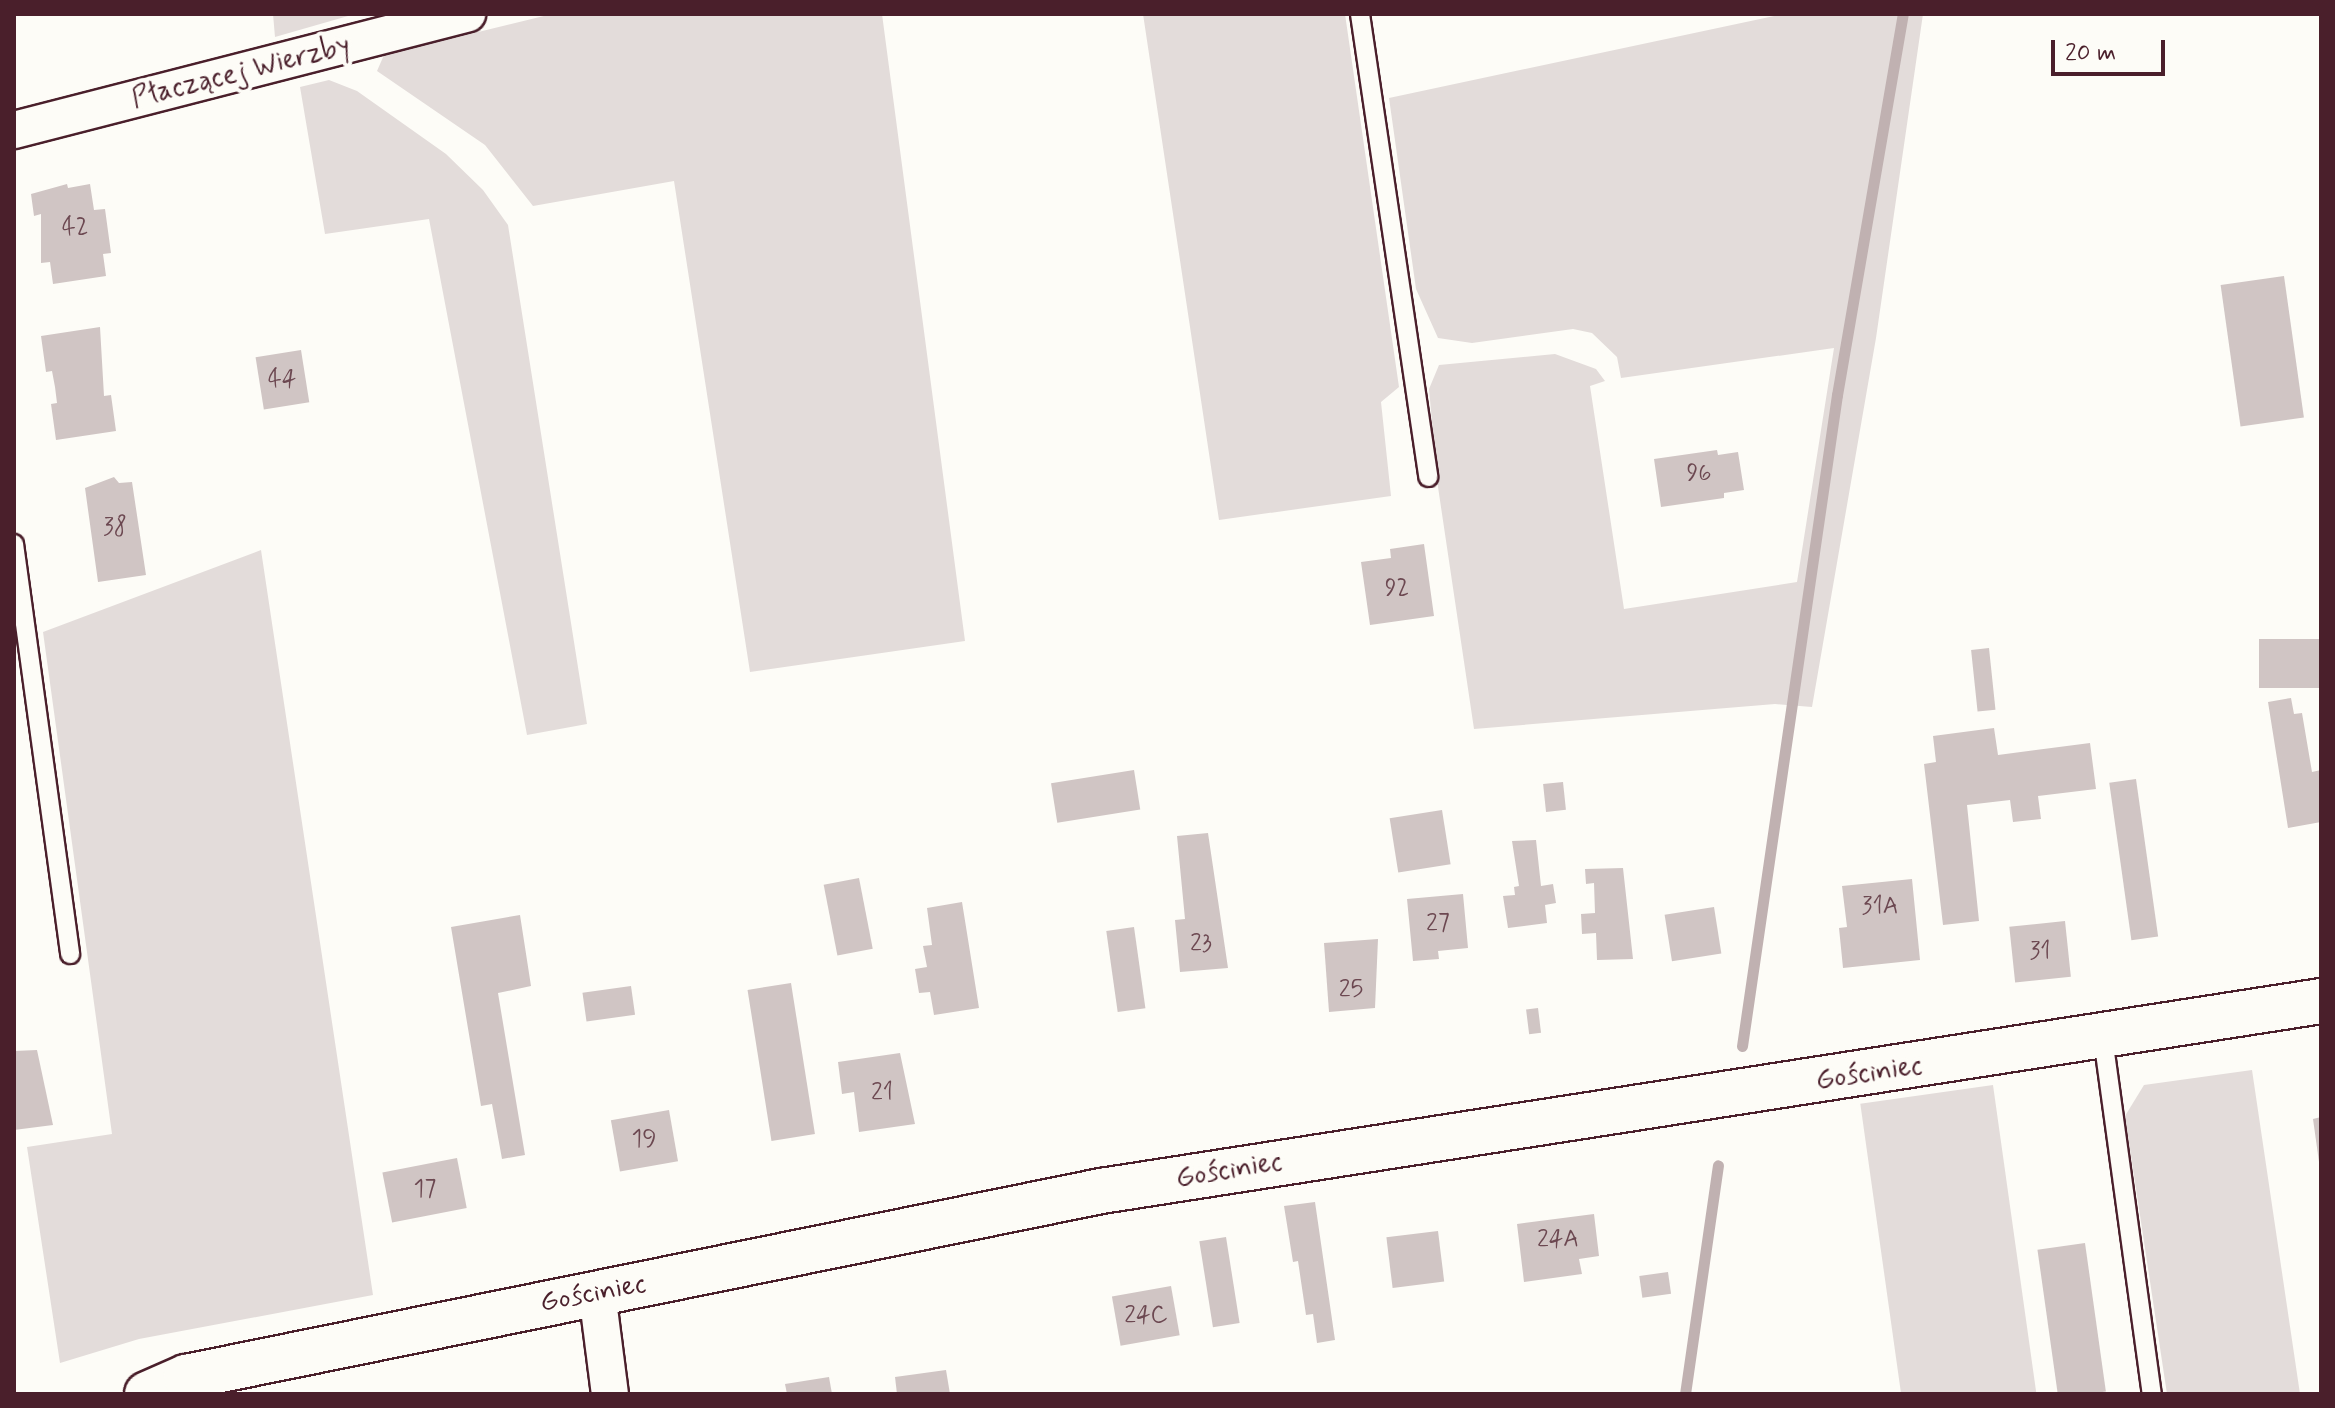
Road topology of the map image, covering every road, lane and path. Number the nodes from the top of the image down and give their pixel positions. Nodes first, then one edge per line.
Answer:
1 (467, 14) edge
2 (1360, 14) edge
3 (14, 130) edge
4 (1428, 477) dead end
5 (14, 544) edge
6 (70, 954) dead end
7 (2321, 1001) edge
8 (2103, 1038) junction
9 (597, 1293) junction
10 (147, 1394) edge
11 (610, 1394) edge
12 (2152, 1394) edge

1 - 3 street, Płaczącej Wierzby
2 - 4 lane
5 - 6 lane
7 - 8 street, Gościniec
8 - 9 street, Gościniec
8 - 12 lane
9 - 10 street, Gościniec
9 - 11 street

